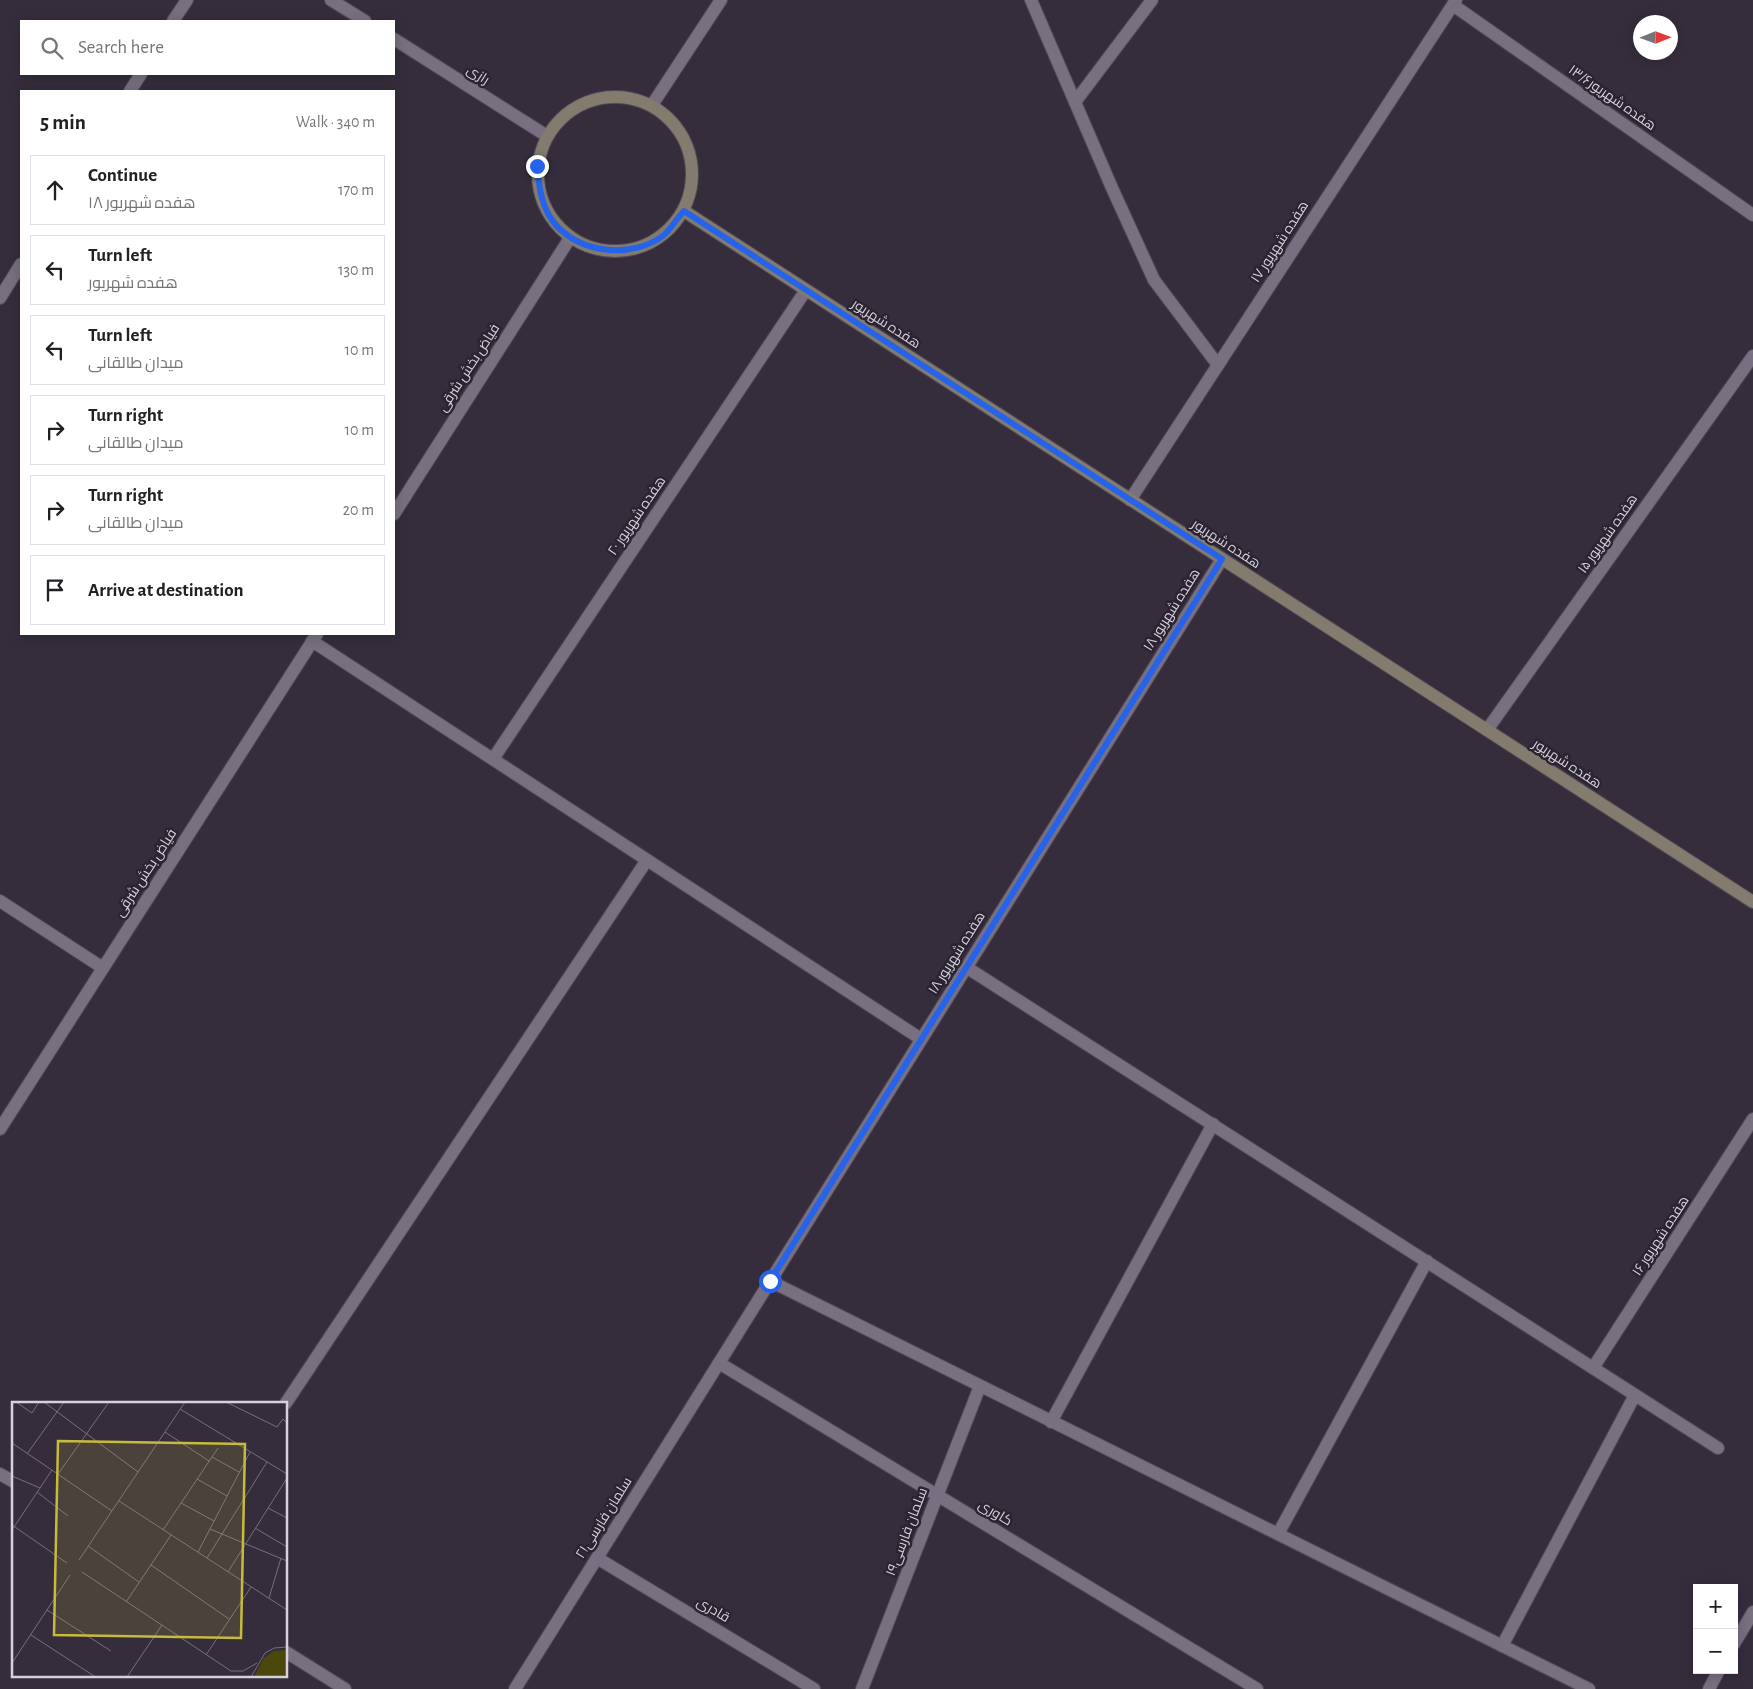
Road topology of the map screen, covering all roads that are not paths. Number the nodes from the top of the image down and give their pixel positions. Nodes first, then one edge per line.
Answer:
1 (187, 0) edge
2 (332, 0) edge
3 (721, 0) edge
4 (1032, 0) edge
5 (1152, 0) edge
6 (1454, 2) edge
7 (174, 20) edge
8 (363, 20) edge
9 (395, 41) edge
10 (139, 75) edge
11 (131, 90) edge
12 (1075, 102) junction
13 (652, 105) junction
14 (547, 136) junction
15 (684, 211) junction
16 (1753, 215) edge
17 (570, 238) junction
18 (20, 266) edge
19 (806, 290) junction
20 (0, 298) edge
21 (1753, 356) edge
22 (1218, 365) junction
23 (1130, 500) junction
24 (395, 512) edge
25 (1222, 559) junction
26 (315, 637) edge
27 (1487, 730) junction
28 (493, 759) junction
29 (647, 860) junction
30 (1752, 899) edge
31 (0, 901) edge
32 (966, 967) junction
33 (103, 968) junction
34 (921, 1039) junction
35 (1753, 1119) edge
36 (1213, 1124) junction
37 (0, 1129) edge
38 (1427, 1261) junction
39 (770, 1281) junction
40 (718, 1363) junction
41 (1594, 1368) junction
42 (980, 1386) junction
43 (1635, 1395) junction
44 (287, 1402) edge
45 (1051, 1422) junction
46 (1718, 1448) dead end
47 (0, 1474) edge
48 (12, 1481) edge
49 (937, 1495) junction
50 (1278, 1534) junction
51 (597, 1558) junction
52 (1753, 1612) edge
53 (1738, 1637) edge
54 (1502, 1646) junction
55 (288, 1653) edge
56 (1717, 1674) edge
57 (346, 1689) edge
58 (515, 1689) edge
59 (814, 1689) edge
60 (862, 1689) edge
61 (1256, 1689) edge
62 (1589, 1689) edge
63 (1709, 1689) edge

1 - 7 street
2 - 8 street
3 - 13 street
4 - 12 street
5 - 12 street
6 - 16 street, هفده شهریور۱۳/۶
6 - 22 street, هفده شهریور ۱۷
9 - 14 street, رازی
10 - 11 street
12 - 22 street
13 - 14 main road
13 - 15 main road
14 - 17 main road
15 - 17 main road
15 - 19 main road, هفده شهریور
17 - 24 street, فیاض بخش شرقی
18 - 20 street
19 - 23 main road, هفده شهریور
19 - 28 street, هفده شهریور ۲۰
21 - 27 street, هفده شهریور ۱۵
22 - 23 street, هفده شهریور ۱۷
23 - 25 main road, هفده شهریور
25 - 27 main road, هفده شهریور
25 - 32 street, هفده شهریور ۱۸
26 - 28 street
26 - 33 street, فیاض بخش شرقی
27 - 30 main road, هفده شهریور
28 - 29 street
29 - 34 street
29 - 44 street
31 - 33 street
32 - 34 street, هفده شهریور ۱۸
32 - 36 street
33 - 37 street, فیاض بخش شرقی
34 - 39 street, هفده شهریور ۱۸
35 - 41 street, هفده شهریور ۱۶
36 - 38 street
36 - 45 street
38 - 41 street
38 - 50 street
39 - 40 street, هفده شهریور ۱۸
39 - 42 street
40 - 49 street, کاوری
40 - 51 street, سلمان فارسی۲۱
41 - 43 street
42 - 45 street
42 - 49 street, سلمان فارسی۱۹
43 - 46 street
43 - 54 street
45 - 50 street
47 - 48 street
49 - 60 street, سلمان فارسی۱۹
49 - 61 street, کاوری
50 - 54 street
51 - 58 street, سلمان فارسی۲۱
51 - 59 street, قادری
52 - 53 street
54 - 62 street
55 - 57 street
56 - 63 street

